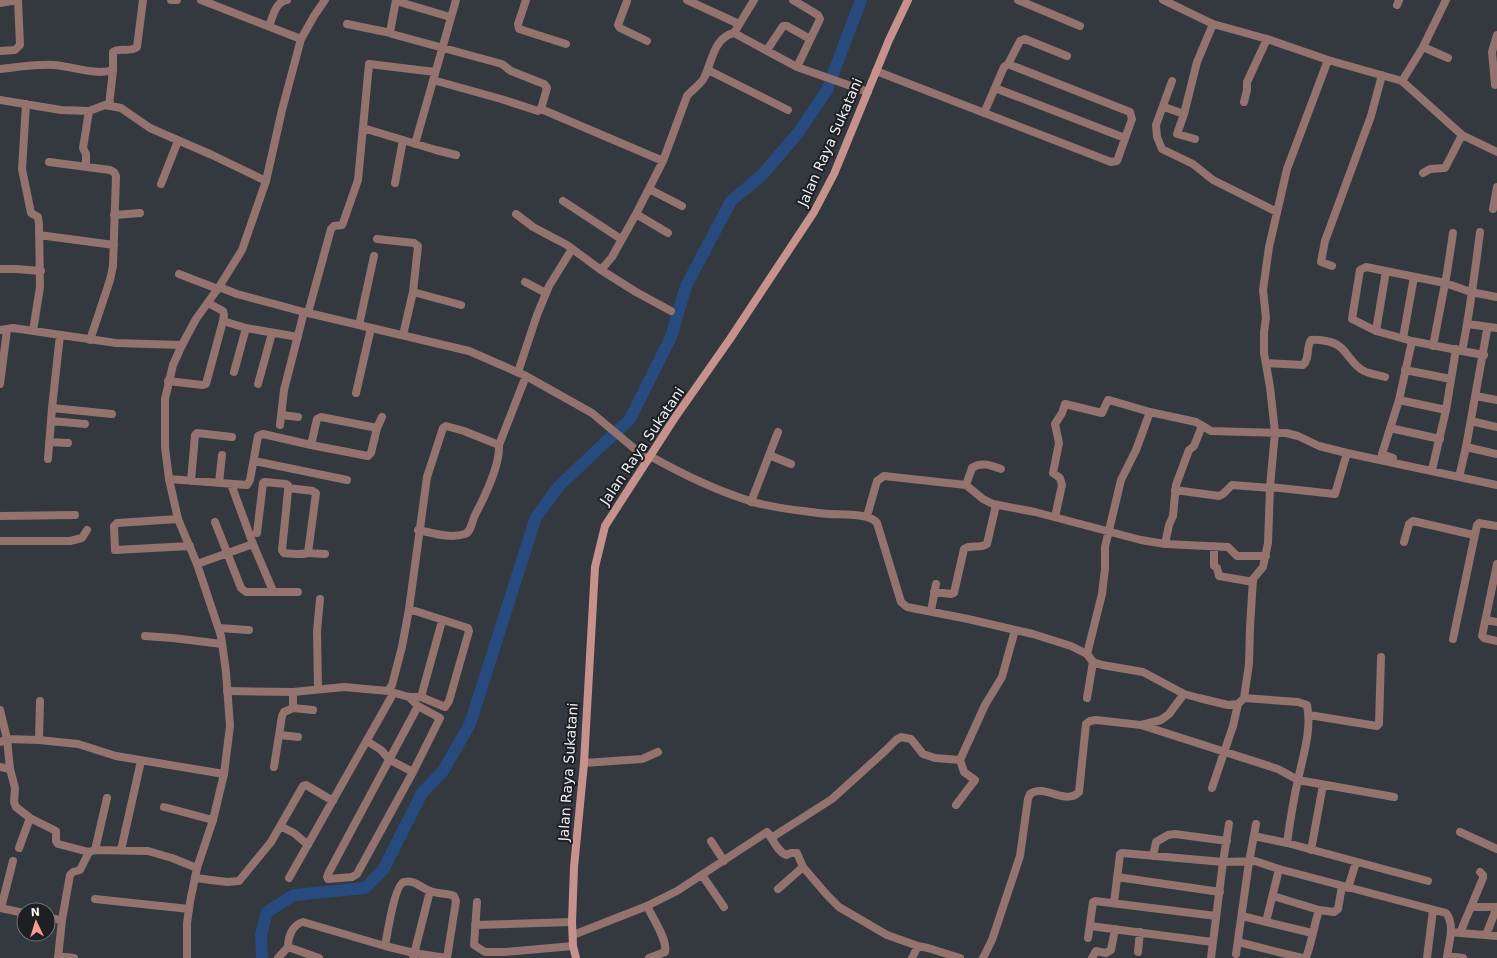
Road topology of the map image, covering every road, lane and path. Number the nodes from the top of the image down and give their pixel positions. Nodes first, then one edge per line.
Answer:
1 (18, 0) edge
2 (143, 0) edge
3 (171, 0) edge
4 (177, 0) edge
5 (201, 0) edge
6 (287, 0) edge
7 (325, 0) edge
8 (396, 0) edge
9 (456, 0) edge
10 (526, 0) edge
11 (626, 0) edge
12 (687, 0) edge
13 (754, 0) edge
14 (793, 0) edge
15 (908, 0) edge
16 (1018, 0) edge
17 (1163, 0) edge
18 (1446, 0) edge
19 (0, 3) edge
20 (450, 16) junction
21 (347, 24) dead end
22 (739, 24) junction
23 (1213, 24) junction
24 (269, 26) junction
25 (1080, 26) dead end
26 (391, 33) junction
27 (734, 33) junction
28 (1497, 35) edge
29 (302, 39) junction
30 (810, 39) junction
31 (1267, 39) junction
32 (647, 41) dead end
33 (566, 44) dead end
34 (1422, 47) junction
35 (442, 48) junction
36 (1495, 49) edge
37 (766, 50) junction
38 (0, 51) edge
39 (1067, 56) dead end
40 (1448, 58) dead end
41 (1328, 60) junction
42 (1008, 64) junction
43 (796, 67) junction
44 (0, 69) edge
45 (113, 70) junction
46 (708, 70) junction
47 (876, 70) junction
48 (1382, 75) junction
49 (434, 76) junction
50 (1172, 81) dead end
51 (1402, 81) junction
52 (1495, 85) dead end
53 (995, 88) junction
54 (868, 92) junction
55 (0, 100) edge
56 (1244, 102) dead end
57 (26, 104) junction
58 (109, 106) junction
59 (1164, 107) junction
60 (541, 109) junction
61 (89, 110) junction
62 (788, 110) dead end
63 (984, 113) junction
64 (1184, 114) junction
65 (363, 128) junction
66 (1462, 135) junction
67 (1125, 138) junction
68 (1195, 139) dead end
69 (403, 140) junction
70 (178, 141) junction
71 (416, 144) junction
72 (1497, 152) edge
73 (456, 155) dead end
74 (664, 161) junction
75 (49, 162) dead end
76 (86, 166) junction
77 (1423, 173) dead end
78 (266, 181) junction
79 (394, 183) dead end
80 (161, 184) dead end
81 (1497, 187) edge
82 (649, 189) junction
83 (563, 201) dead end
84 (682, 206) dead end
85 (1493, 209) dead end
86 (1277, 212) junction
87 (140, 213) dead end
88 (516, 214) dead end
89 (636, 214) junction
90 (114, 215) junction
91 (1480, 232) dead end
92 (668, 233) dead end
93 (1453, 233) dead end
94 (39, 235) junction
95 (377, 239) dead end
96 (622, 239) junction
97 (114, 245) junction
98 (572, 249) junction
99 (374, 256) dead end
100 (1332, 266) dead end
101 (0, 269) edge
102 (601, 270) junction
103 (41, 271) junction
104 (1386, 271) junction
105 (179, 274) dead end
106 (1414, 277) junction
107 (525, 282) dead end
108 (1445, 283) junction
109 (218, 288) junction
110 (413, 292) junction
111 (1471, 292) junction
112 (546, 293) junction
113 (1497, 297) edge
114 (208, 303) junction
115 (461, 304) dead end
116 (671, 311) dead end
117 (306, 312) junction
118 (223, 321) junction
119 (1468, 324) junction
120 (359, 325) junction
121 (246, 328) junction
122 (371, 328) junction
123 (1493, 328) edge
124 (4, 330) edge
125 (33, 331) junction
126 (1376, 331) junction
127 (272, 333) junction
128 (60, 335) junction
129 (403, 336) junction
130 (298, 337) junction
131 (1403, 338) junction
132 (90, 340) junction
133 (1412, 341) junction
134 (182, 345) junction
135 (1433, 346) junction
136 (1459, 350) junction
137 (1484, 355) junction
138 (1266, 363) junction
139 (1406, 370) junction
140 (234, 372) dead end
141 (518, 372) junction
142 (526, 376) junction
143 (1385, 377) dead end
144 (1451, 379) junction
145 (168, 381) junction
146 (0, 384) edge
147 (258, 384) dead end
148 (356, 393) dead end
149 (1476, 396) junction
150 (1399, 400) junction
151 (1497, 400) edge
152 (52, 408) junction
153 (1446, 410) junction
154 (1150, 412) junction
155 (112, 414) dead end
156 (281, 415) junction
157 (298, 417) dead end
158 (382, 417) dead end
159 (51, 421) junction
160 (1471, 421) junction
161 (85, 424) dead end
162 (280, 425) dead end
163 (1202, 426) junction
164 (1497, 427) edge
165 (378, 428) junction
166 (1390, 428) junction
167 (778, 432) dead end
168 (1275, 432) junction
169 (232, 437) dead end
170 (1440, 439) junction
171 (49, 442) junction
172 (68, 443) dead end
173 (311, 445) junction
174 (499, 445) junction
175 (1466, 447) junction
176 (1347, 453) junction
177 (1497, 454) edge
178 (222, 455) dead end
179 (769, 455) junction
180 (649, 458) junction
181 (48, 459) dead end
182 (254, 461) junction
183 (791, 464) dead end
184 (1001, 469) dead end
185 (1432, 469) junction
186 (1460, 472) junction
187 (169, 479) junction
188 (347, 480) dead end
189 (1497, 480) edge
190 (191, 481) junction
191 (219, 483) junction
192 (249, 483) junction
193 (231, 484) junction
194 (966, 485) junction
195 (1497, 485) edge
196 (262, 486) junction
197 (1270, 487) junction
198 (288, 488) junction
199 (1175, 490) junction
200 (751, 502) junction
201 (996, 505) junction
202 (75, 515) dead end
203 (0, 516) edge
204 (867, 516) junction
205 (1056, 517) junction
206 (178, 519) junction
207 (215, 522) dead end
208 (1497, 526) edge
209 (87, 530) dead end
210 (418, 530) junction
211 (1108, 532) junction
212 (258, 533) dead end
213 (1474, 535) junction
214 (0, 541) edge
215 (1404, 542) dead end
216 (253, 544) junction
217 (1165, 544) junction
218 (190, 546) junction
219 (1214, 546) junction
220 (308, 553) junction
221 (228, 554) junction
222 (325, 554) dead end
223 (1266, 556) junction
224 (197, 564) junction
225 (1497, 564) edge
226 (1253, 582) junction
227 (273, 591) junction
228 (298, 592) dead end
229 (320, 599) dead end
230 (409, 609) junction
231 (931, 611) junction
232 (442, 620) junction
233 (1486, 620) junction
234 (1497, 622) edge
235 (219, 628) junction
236 (249, 630) dead end
237 (1015, 630) junction
238 (145, 636) dead end
239 (1453, 639) dead end
240 (1497, 641) edge
241 (222, 644) junction
242 (1087, 654) junction
243 (1381, 657) dead end
244 (1093, 662) junction
245 (318, 689) junction
246 (228, 691) junction
247 (292, 692) junction
248 (390, 692) junction
249 (1184, 694) junction
250 (1087, 698) dead end
251 (1244, 698) junction
252 (40, 701) dead end
253 (420, 701) junction
254 (1238, 704) junction
255 (293, 708) junction
256 (445, 708) junction
257 (0, 710) edge
258 (313, 710) dead end
259 (1309, 716) junction
260 (440, 718) junction
261 (1141, 725) junction
262 (279, 735) junction
263 (298, 737) dead end
264 (39, 740) junction
265 (3, 741) edge
266 (367, 741) junction
267 (658, 752) dead end
268 (1225, 752) junction
269 (390, 760) junction
270 (960, 760) junction
271 (141, 761) junction
272 (584, 763) junction
273 (0, 767) edge
274 (274, 767) dead end
275 (10, 769) junction
276 (413, 772) junction
277 (224, 774) junction
278 (1298, 780) junction
279 (1323, 785) junction
280 (1212, 788) dead end
281 (1394, 797) dead end
282 (107, 798) dead end
283 (332, 802) junction
284 (956, 805) dead end
285 (164, 807) dead end
286 (30, 818) junction
287 (213, 820) junction
288 (1229, 824) dead end
289 (1256, 824) dead end
290 (280, 826) junction
291 (1460, 832) dead end
292 (1254, 836) junction
293 (771, 838) junction
294 (711, 841) dead end
295 (1227, 841) junction
296 (1287, 843) junction
297 (308, 845) junction
298 (19, 848) dead end
299 (1497, 849) edge
300 (121, 850) junction
301 (1311, 850) junction
302 (92, 851) junction
303 (1153, 856) junction
304 (12, 861) dead end
305 (724, 861) junction
306 (1223, 862) junction
307 (1249, 862) junction
308 (1356, 862) junction
309 (803, 867) junction
310 (197, 868) junction
311 (1279, 869) junction
312 (1480, 872) dead end
313 (702, 875) junction
314 (1117, 877) junction
315 (195, 878) junction
316 (289, 878) dead end
317 (1428, 881) dead end
318 (1345, 887) junction
319 (778, 889) dead end
320 (430, 891) junction
321 (1220, 892) junction
322 (1273, 896) junction
323 (95, 899) dead end
324 (477, 902) dead end
325 (1114, 903) junction
326 (647, 906) junction
327 (724, 907) dead end
328 (1471, 907) junction
329 (1497, 907) edge
330 (1, 908) edge
331 (189, 908) junction
332 (1319, 910) junction
333 (1433, 910) junction
334 (16, 911) edge
335 (1216, 916) junction
336 (1242, 916) junction
337 (56, 919) edge
338 (62, 920) junction
339 (1495, 921) edge
340 (572, 922) junction
341 (1266, 922) junction
342 (475, 925) junction
343 (1090, 926) junction
344 (1115, 929) junction
345 (1140, 932) junction
346 (1452, 932) junction
347 (1312, 933) junction
348 (1460, 933) junction
349 (573, 935) junction
350 (1486, 935) junction
351 (1497, 936) edge
352 (1088, 938) dead end
353 (1212, 942) junction
354 (1238, 942) junction
355 (385, 946) junction
356 (573, 946) junction
357 (918, 946) junction
358 (288, 948) junction
359 (545, 949) junction
360 (1138, 952) dead end
361 (1236, 954) dead end
362 (414, 955) edge
363 (504, 955) edge
364 (58, 957) edge
365 (1447, 957) edge
366 (74, 958) edge
367 (188, 958) edge
368 (278, 958) edge
369 (319, 958) edge
370 (446, 958) edge
371 (545, 958) edge
372 (576, 958) edge
373 (649, 958) edge
374 (912, 958) edge
375 (960, 958) edge
376 (983, 958) edge
377 (1092, 958) edge
378 (1211, 958) edge
379 (1427, 958) edge
380 (1463, 958) edge

1 - 19 street
1 - 38 street
2 - 45 street
3 - 4 street
5 - 24 street
6 - 24 street
7 - 29 street
8 - 20 street
8 - 26 street
9 - 20 street
10 - 33 street
11 - 32 street
12 - 22 street
13 - 22 street
14 - 30 street
15 - 47 main road, Jalan Raya Sukatani
16 - 25 street
17 - 23 street
18 - 34 street
20 - 35 street
21 - 26 street
22 - 27 street
23 - 31 street
23 - 64 street
24 - 29 street
26 - 35 street
27 - 37 street
27 - 46 street
28 - 36 street
29 - 78 street
30 - 37 street
30 - 43 street
31 - 41 street
31 - 56 street
34 - 40 street
34 - 51 street
35 - 49 street
35 - 60 street
36 - 52 street
37 - 43 street
39 - 42 street
41 - 48 street
41 - 86 street
42 - 53 street
42 - 67 street
43 - 54 street
44 - 45 street
45 - 58 street
46 - 62 street
46 - 74 street
47 - 54 main road, Jalan Raya Sukatani
47 - 63 street
48 - 51 street
48 - 100 street
49 - 60 street
49 - 65 street
49 - 71 street
50 - 59 street
51 - 66 street
53 - 63 street
53 - 67 street
54 - 180 main road, Jalan Raya Sukatani
55 - 57 street
57 - 61 street
57 - 94 street
58 - 61 street
58 - 70 street
59 - 64 street
59 - 86 street
60 - 74 street
61 - 76 street
63 - 67 street
64 - 68 street
65 - 69 street
65 - 117 street
66 - 72 street
66 - 77 street
69 - 71 street
69 - 79 street
70 - 78 street
70 - 80 street
71 - 73 street
74 - 82 street
75 - 76 street
76 - 90 street
78 - 109 street
81 - 85 street
82 - 84 street
82 - 89 street
83 - 96 street
86 - 138 street
87 - 90 street
88 - 98 street
89 - 92 street
89 - 96 street
90 - 97 street
91 - 111 street
93 - 108 street
94 - 97 street
94 - 103 street
95 - 110 street
96 - 102 street
97 - 132 street
98 - 102 street
98 - 112 street
99 - 120 street
101 - 103 street
102 - 116 street
103 - 125 street
104 - 106 street
104 - 126 street
104 - 126 street
105 - 109 street
106 - 108 street
106 - 131 street
107 - 112 street
108 - 111 street
108 - 135 street
109 - 114 street
109 - 117 street
110 - 115 street
110 - 129 street
111 - 113 street
111 - 119 street
112 - 141 street
114 - 118 street
114 - 134 street
117 - 120 street
117 - 130 street
118 - 121 street
118 - 145 street
119 - 123 street
119 - 136 street
120 - 122 street
121 - 127 street
121 - 140 street
122 - 129 street
122 - 148 street
123 - 137 street
124 - 125 street
124 - 146 street
125 - 128 street
126 - 131 street
127 - 130 street
127 - 147 street
128 - 132 street
128 - 152 street
129 - 141 street
130 - 156 street
131 - 133 street
132 - 134 street
133 - 135 street
133 - 139 street
134 - 145 street
135 - 136 street
136 - 137 street
136 - 144 street
137 - 149 street
138 - 143 street
138 - 168 street
139 - 144 street
139 - 150 street
141 - 142 street
142 - 174 street
142 - 180 street
144 - 153 street
145 - 187 street
149 - 151 street
149 - 160 street
150 - 153 street
150 - 166 street
152 - 155 street
152 - 159 street
153 - 170 street
154 - 163 street
154 - 205 street
154 - 211 street
156 - 157 street
156 - 162 street
158 - 165 street
159 - 161 street
159 - 171 street
160 - 164 street
160 - 175 street
163 - 168 street
163 - 199 street
165 - 173 street
165 - 173 street
166 - 170 street
166 - 185 street
167 - 179 street
168 - 176 street
168 - 197 street
169 - 190 street
170 - 185 street
171 - 172 street
171 - 181 street
173 - 182 street
174 - 210 street
174 - 210 street
175 - 177 street
175 - 186 street
176 - 185 street
176 - 197 street
178 - 191 street
179 - 183 street
179 - 200 street
180 - 200 street
180 - 272 main road, Jalan Raya Sukatani
182 - 188 street
182 - 192 street
184 - 194 street
185 - 186 street
185 - 195 street
186 - 189 street
187 - 190 street
187 - 206 street
190 - 191 street
191 - 193 street
192 - 193 street
192 - 196 street
193 - 216 street
194 - 201 street
194 - 204 street
196 - 198 street
196 - 212 street
197 - 199 street
197 - 223 street
198 - 220 street
198 - 220 street
199 - 217 street
200 - 204 street
201 - 205 street
201 - 231 street
202 - 203 street
204 - 231 street
205 - 211 street
206 - 218 street
206 - 218 street
207 - 221 street
208 - 213 street
209 - 214 street
210 - 230 street
211 - 217 street
211 - 242 street
213 - 215 street
213 - 239 street
216 - 221 street
216 - 227 street
217 - 219 street
218 - 224 street
219 - 223 street
219 - 226 street
220 - 222 street
221 - 224 street
221 - 227 street
223 - 226 street
224 - 235 street
225 - 233 street
226 - 251 street
227 - 228 street
229 - 245 street
230 - 232 street
230 - 248 street
231 - 237 street
232 - 253 street
232 - 256 street
233 - 234 street
233 - 240 street
235 - 236 street
235 - 241 street
237 - 242 street
237 - 270 street
238 - 241 street
241 - 246 street
242 - 244 street
243 - 259 street
244 - 249 street
244 - 250 street
245 - 247 street
245 - 248 street
246 - 247 street
246 - 277 street
247 - 255 street
248 - 253 street
248 - 266 street
249 - 254 street
249 - 261 street
251 - 254 street
251 - 259 street
252 - 264 street
253 - 256 street
253 - 260 street
253 - 269 street
254 - 268 street
255 - 258 street
255 - 262 street
256 - 260 street
257 - 265 street
259 - 278 street
260 - 276 street
261 - 268 street
261 - 376 street
262 - 263 street
262 - 274 street
264 - 265 street
264 - 271 street
265 - 275 street
266 - 269 street
266 - 283 street
267 - 272 street
268 - 278 street
268 - 280 street
269 - 276 street
269 - 276 street
270 - 284 street
270 - 293 street
271 - 277 street
271 - 300 street
272 - 340 main road, Jalan Raya Sukatani
273 - 275 street
275 - 286 street
277 - 287 street
278 - 279 street
278 - 296 street
279 - 281 street
279 - 301 street
282 - 302 street
283 - 290 street
283 - 297 street
285 - 287 street
286 - 298 street
286 - 302 street
287 - 310 street
288 - 295 street
289 - 292 street
290 - 297 street
290 - 315 street
291 - 299 street
292 - 296 street
292 - 307 street
293 - 305 street
293 - 309 street
294 - 305 street
295 - 303 street
295 - 306 street
296 - 301 street
297 - 316 street
300 - 302 street
300 - 310 street
301 - 308 street
302 - 338 street
303 - 306 street
303 - 314 street
304 - 330 street
305 - 313 street
306 - 307 street
306 - 321 street
307 - 311 street
307 - 336 street
308 - 317 street
308 - 318 street
309 - 319 street
309 - 357 street
310 - 315 street
311 - 318 street
311 - 322 street
312 - 328 street
313 - 326 street
313 - 327 street
314 - 321 street
314 - 325 street
315 - 331 street
318 - 332 street
318 - 333 street
320 - 355 street
320 - 362 street
320 - 370 street
321 - 335 street
322 - 332 street
322 - 341 street
323 - 331 street
324 - 342 street
325 - 335 street
325 - 343 street
326 - 349 street
326 - 373 street
328 - 329 street
328 - 348 street
329 - 339 street
330 - 334 street
331 - 367 street
332 - 347 street
333 - 346 street
333 - 379 street
335 - 353 street
336 - 341 street
336 - 354 street
337 - 338 street
338 - 364 street
339 - 350 street
340 - 342 street
340 - 349 main road, Jalan Raya Sukatani
341 - 347 street
342 - 363 street
343 - 344 street
343 - 352 street
344 - 345 street
344 - 377 street
345 - 353 street
345 - 360 street
346 - 348 street
346 - 365 street
347 - 354 street
348 - 350 street
349 - 356 main road, Jalan Raya Sukatani
350 - 351 street
353 - 378 street
354 - 361 street
355 - 358 street
355 - 362 street
356 - 359 street
356 - 372 main road, Jalan Raya Sukatani
357 - 374 street
357 - 375 street
358 - 368 street
358 - 369 street
359 - 363 street
359 - 371 street
362 - 370 street
364 - 366 street
365 - 380 street

